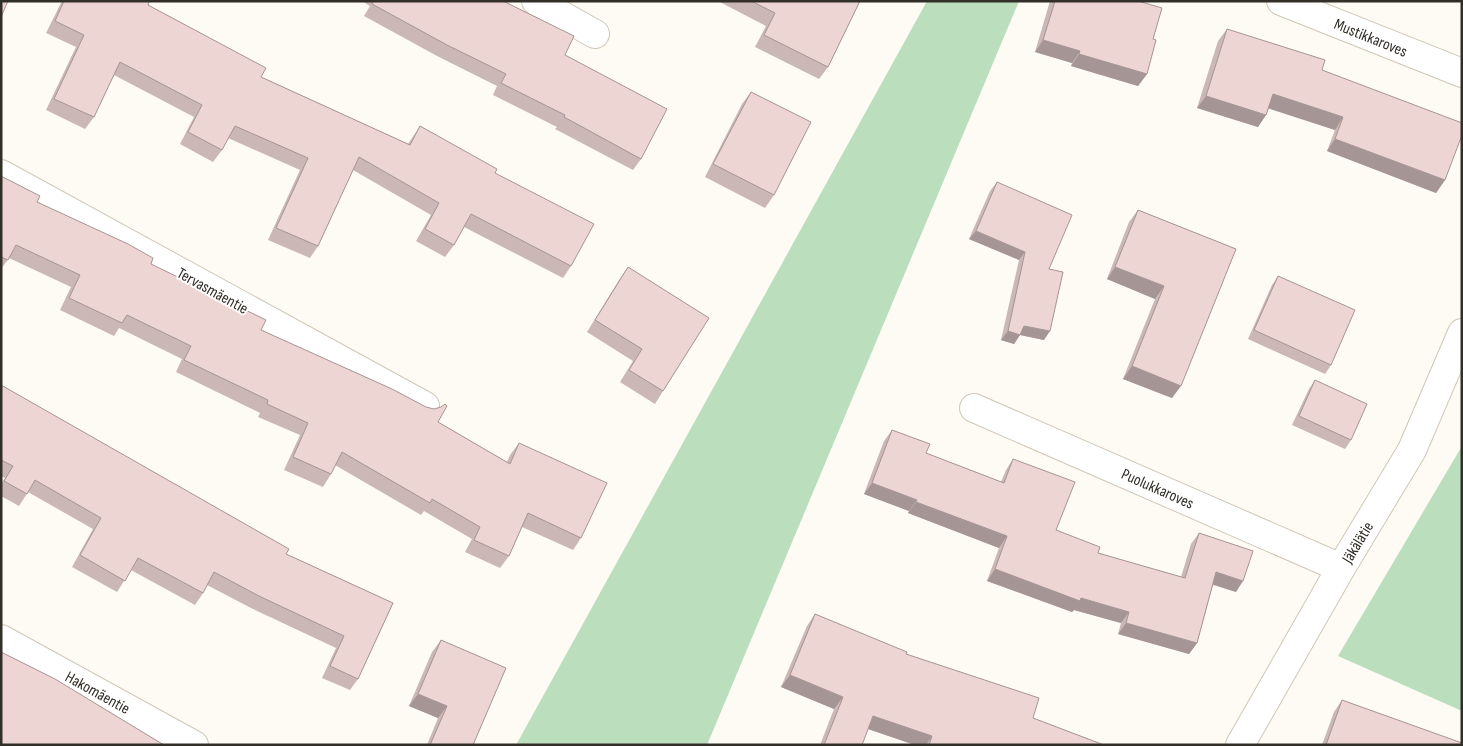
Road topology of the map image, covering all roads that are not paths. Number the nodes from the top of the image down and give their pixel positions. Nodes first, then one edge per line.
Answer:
1 (536, 1) edge
2 (1281, 1) edge
3 (595, 34) dead end
4 (1462, 73) edge
5 (1, 174) edge
6 (1462, 333) edge
7 (425, 406) edge
8 (974, 408) dead end
9 (1341, 568) junction
10 (1, 639) edge
11 (194, 745) edge
12 (1240, 745) edge

1 - 3 street
2 - 4 street, Mustikkaroves
5 - 7 street, Tervasmäentie
6 - 9 street, Jäkälätie
8 - 9 street, Puolukkaroves
9 - 12 street, Jäkälätie
10 - 11 street, Hakomäentie

